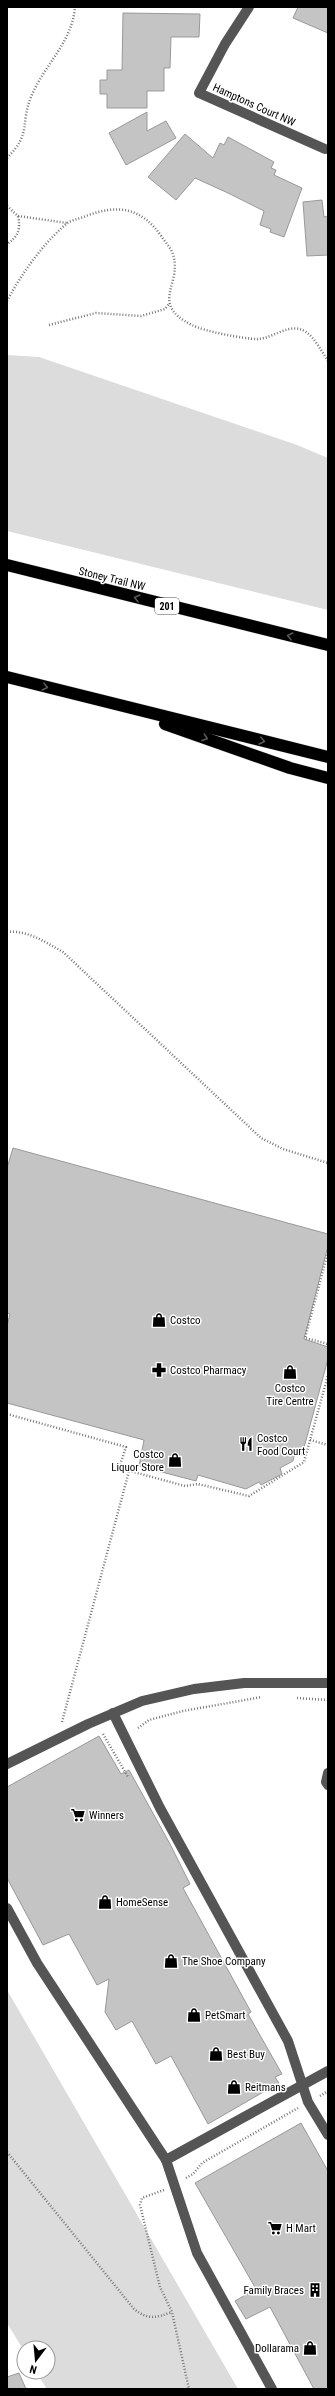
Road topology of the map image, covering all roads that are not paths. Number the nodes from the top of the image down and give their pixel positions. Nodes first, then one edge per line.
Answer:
1 (249, 7) edge
2 (325, 149) dead end
3 (7, 565) edge
4 (328, 645) edge
5 (7, 677) edge
6 (102, 701) junction
7 (328, 757) edge
8 (328, 778) edge
9 (328, 1683) edge
10 (113, 1713) junction
11 (7, 1764) edge
12 (328, 1773) edge
13 (328, 1784) edge
14 (7, 1908) edge
15 (328, 2071) edge
16 (304, 2083) junction
17 (325, 2122) edge
18 (328, 2135) edge
19 (166, 2160) junction
20 (272, 2389) edge

1 - 2 street, Hamptons Court NW
4 -> 3 highway, Stoney Trail NW / 201
5 -> 6 highway
6 -> 7 highway
6 -> 8 highway
9 - 10 street
10 - 11 street
10 - 16 street
12 - 13 street
14 - 19 street
15 - 16 street
16 - 17 street
16 - 19 street
17 - 18 street
19 - 20 street

